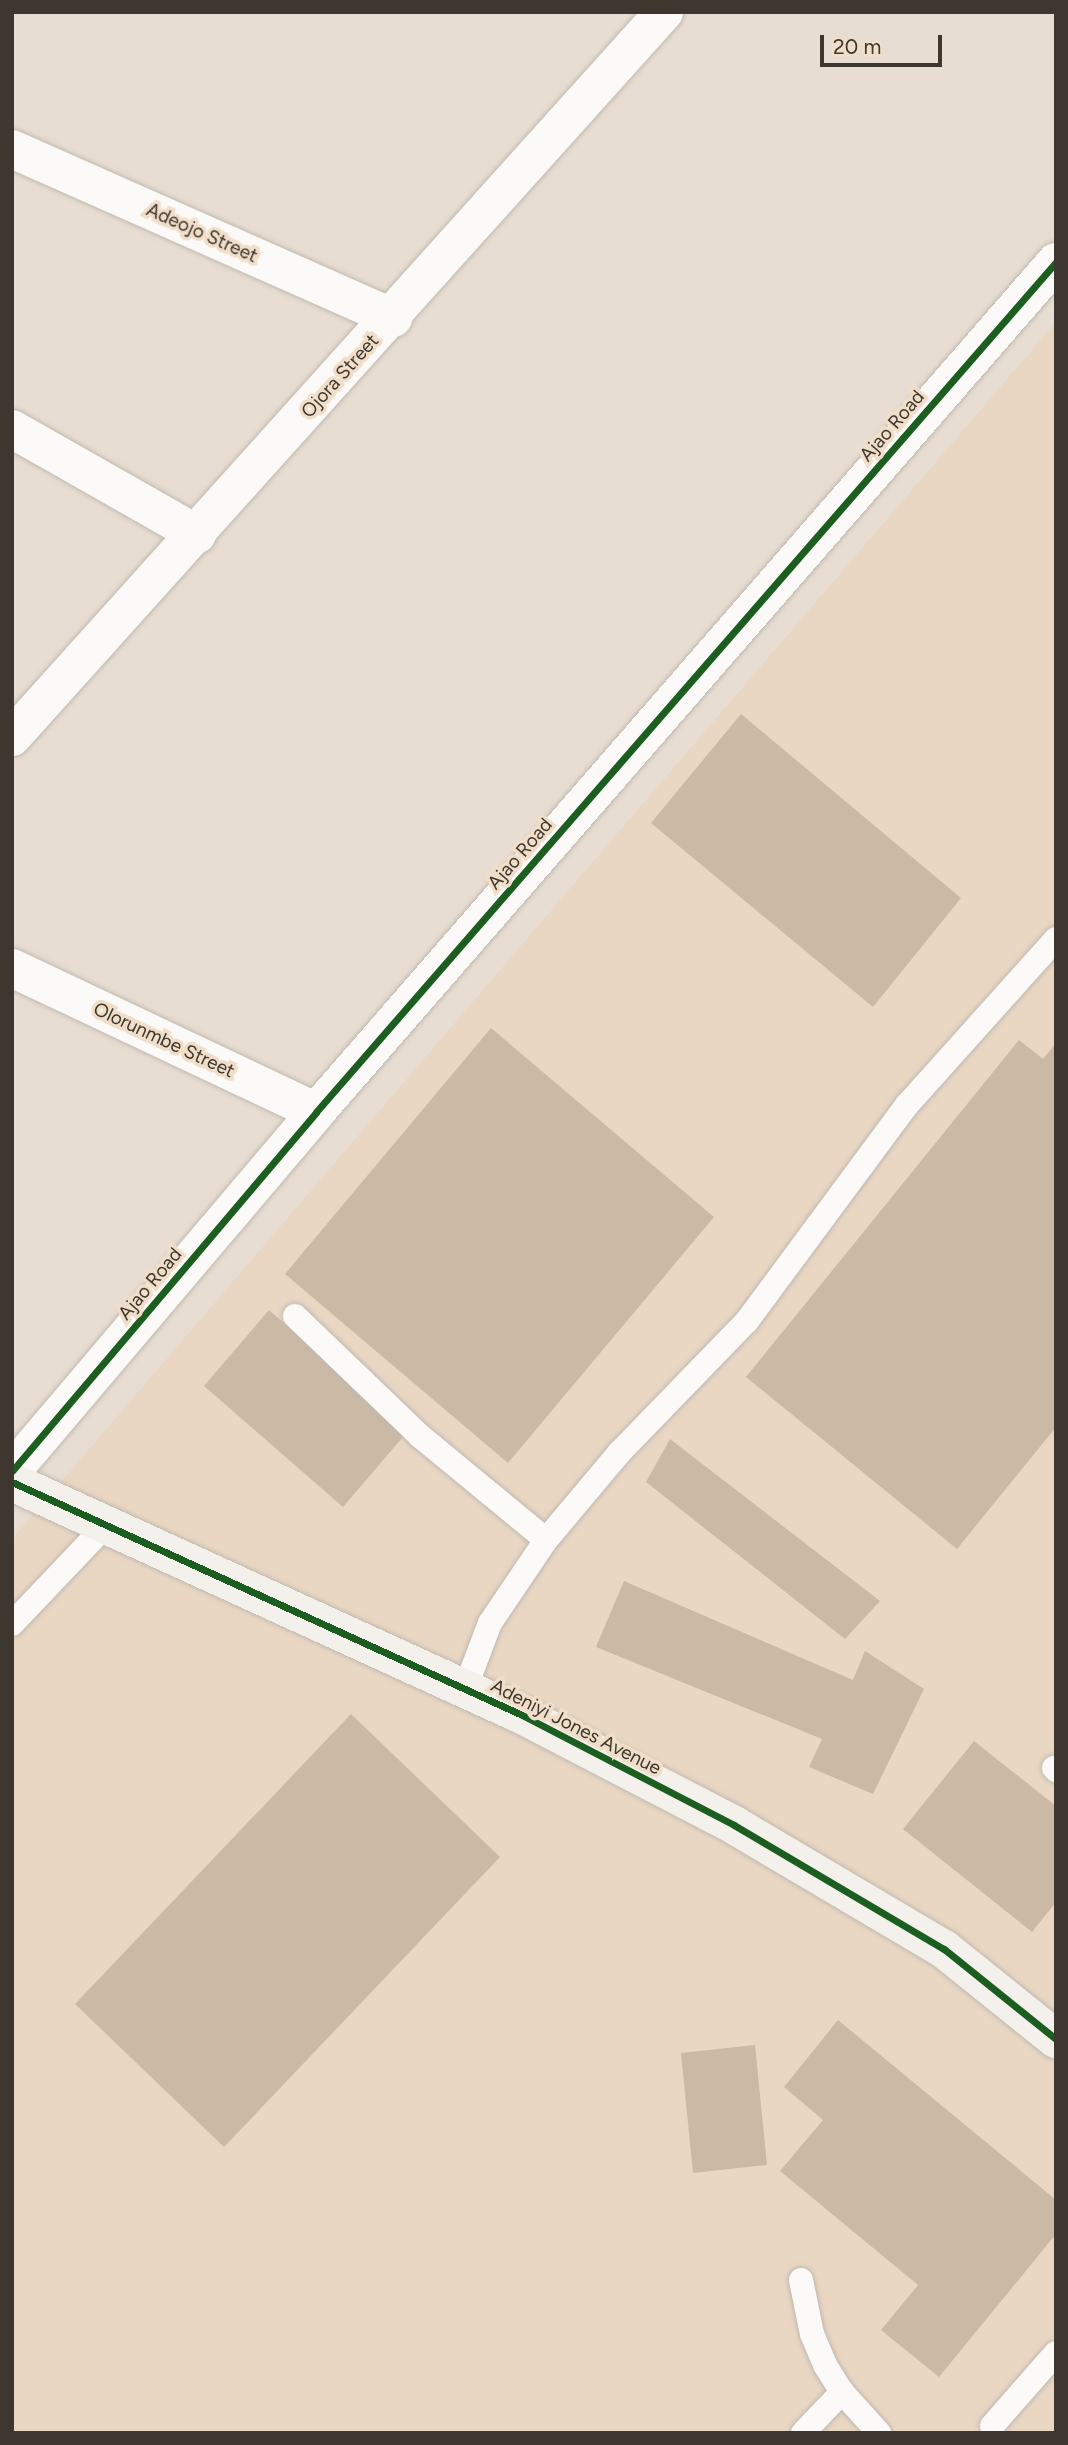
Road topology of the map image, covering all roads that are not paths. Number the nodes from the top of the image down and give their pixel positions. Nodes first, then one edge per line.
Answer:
1 (664, 12) edge
2 (12, 149) edge
3 (1056, 262) edge
4 (393, 318) junction
5 (12, 429) edge
6 (197, 534) junction
7 (12, 737) edge
8 (1056, 939) edge
9 (12, 968) edge
10 (316, 1112) junction
11 (295, 1316) dead end
12 (12, 1471) edge
13 (12, 1482) edge
14 (106, 1525) junction
15 (547, 1540) junction
16 (12, 1624) edge
17 (465, 1689) junction
18 (1056, 2039) edge
19 (801, 2280) dead end
20 (1056, 2353) edge
21 (842, 2392) junction
22 (992, 2426) dead end
23 (803, 2433) edge
24 (879, 2433) edge

1 - 4 street, Ojora Street
2 - 4 street, Adeojo Street
3 - 10 street, Ajao Road
4 - 6 street, Ojora Street
5 - 6 street
6 - 7 street, Ojora Street
8 - 15 lane
9 - 10 street, Olorunmbe Street
10 - 12 street, Ajao Road
11 - 15 lane
13 - 14 street, Adeniyi Jones Avenue
14 - 16 lane
14 - 17 street, Adeniyi Jones Avenue
15 - 17 lane
17 - 18 street, Adeniyi Jones Avenue
19 - 21 lane
20 - 22 lane
21 - 23 lane
21 - 24 lane

